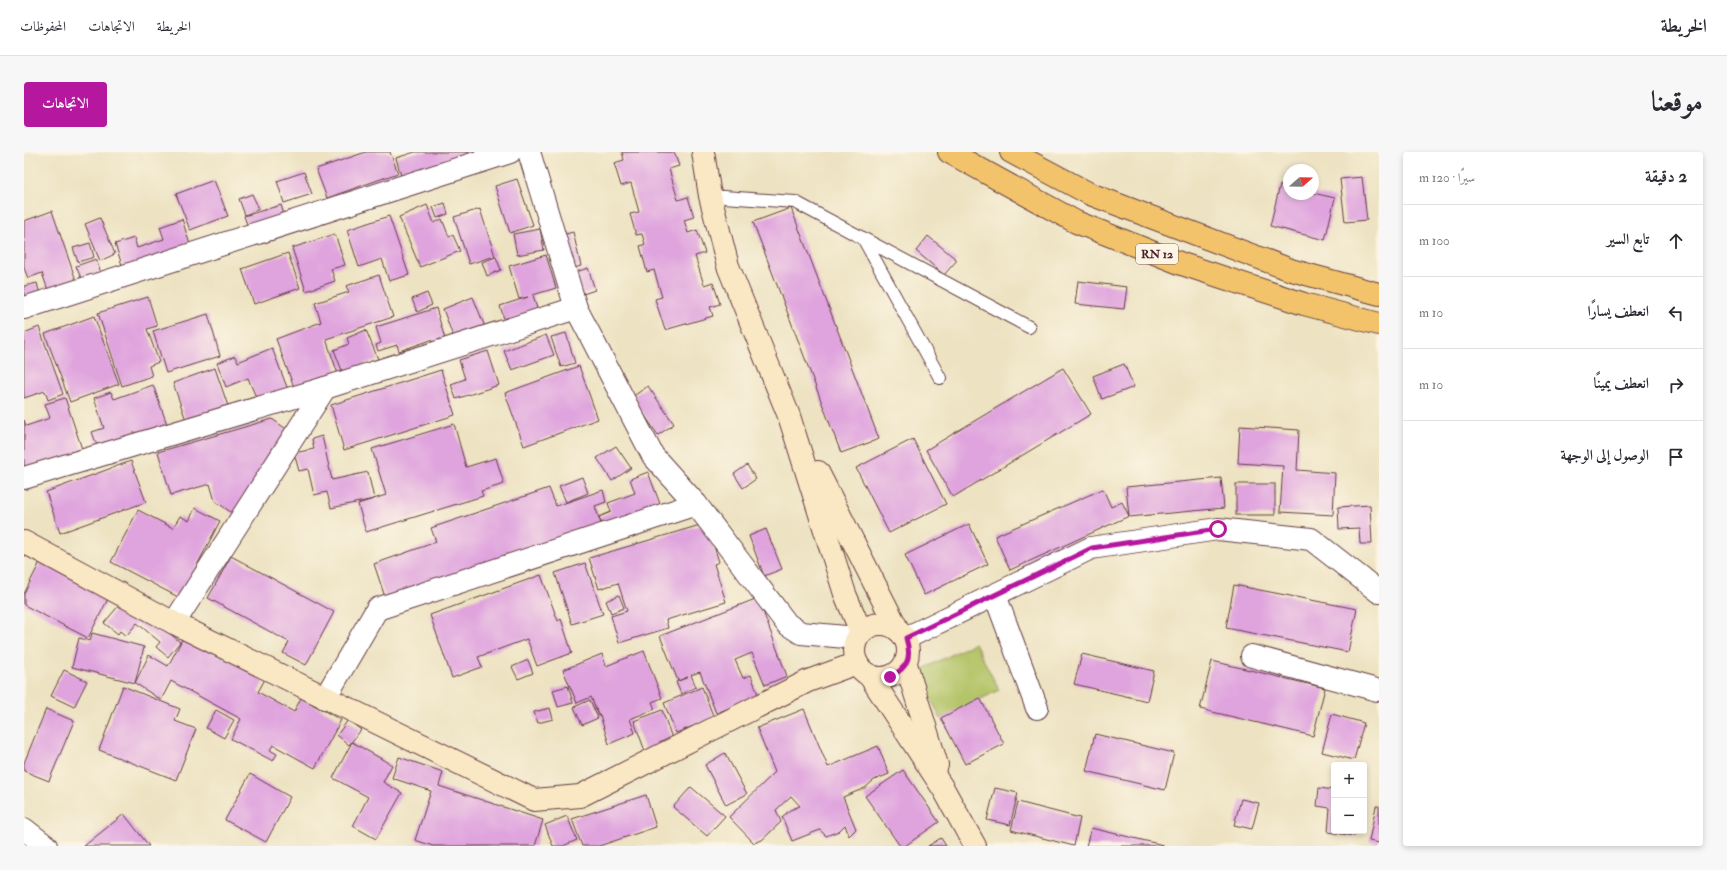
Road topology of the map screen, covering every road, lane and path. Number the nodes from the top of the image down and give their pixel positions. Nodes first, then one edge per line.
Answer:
1 (510, 152) edge
2 (529, 152) edge
3 (949, 152) edge
4 (1011, 152) edge
5 (708, 157) edge
6 (710, 196) junction
7 (863, 238) junction
8 (1379, 294) edge
9 (24, 308) edge
10 (576, 308) junction
11 (1379, 324) edge
12 (1029, 327) dead end
13 (940, 378) dead end
14 (325, 388) junction
15 (789, 416) junction
16 (24, 478) edge
17 (696, 504) junction
18 (24, 542) edge
19 (1379, 592) edge
20 (995, 595) junction
21 (174, 623) junction
22 (902, 634) junction
23 (859, 635) junction
24 (1252, 656) dead end
25 (906, 664) junction
26 (863, 669) junction
27 (1378, 692) edge
28 (325, 698) junction
29 (1037, 708) dead end
30 (944, 790) junction
31 (24, 829) edge
32 (46, 846) edge
33 (975, 846) edge

1 - 9 street
2 - 10 street
3 - 11 highway, RN 12
4 - 8 highway, RN 12
5 - 6 main road
6 - 7 lane
6 - 15 main road
7 - 12 lane
7 - 13 lane
10 - 14 street
10 - 17 street
14 - 16 street
14 - 21 street
15 - 22 main road
15 - 23 main road
17 - 23 street
17 - 28 street
18 - 21 main road
19 - 20 street
20 - 22 street
20 - 29 street
21 - 28 main road
22 - 23 main road
22 - 25 main road
23 - 26 main road
24 - 27 street
25 - 26 main road
25 - 30 main road
26 - 28 main road
26 - 30 main road
30 - 33 main road
31 - 32 street

